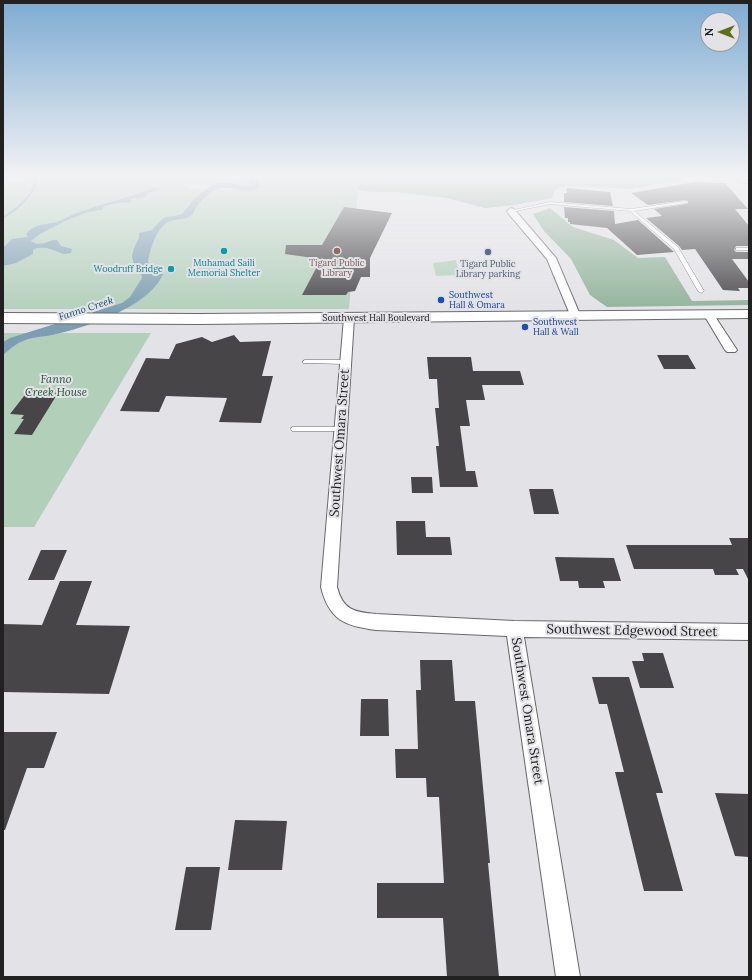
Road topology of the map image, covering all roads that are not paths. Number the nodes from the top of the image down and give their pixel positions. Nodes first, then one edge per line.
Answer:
1 (520, 223) edge
2 (646, 223) edge
3 (738, 249) dead end
4 (749, 249) edge
5 (701, 291) dead end
6 (708, 314) junction
7 (749, 314) edge
8 (576, 316) junction
9 (3, 318) edge
10 (349, 318) junction
11 (731, 350) dead end
12 (305, 362) dead end
13 (346, 362) junction
14 (294, 429) dead end
15 (341, 429) junction
16 (514, 629) junction
17 (749, 632) edge
18 (568, 977) edge

1 - 8 street
2 - 5 lane
3 - 4 lane
6 - 7 main road, Southwest Hall Boulevard
6 - 8 main road, Southwest Hall Boulevard
6 - 11 street
8 - 10 main road, Southwest Hall Boulevard
9 - 10 main road, Southwest Hall Boulevard
10 - 13 street, Southwest Omara Street
12 - 13 lane
13 - 15 street, Southwest Omara Street
14 - 15 lane
15 - 16 street, Southwest Omara Street
16 - 17 street, Southwest Edgewood Street
16 - 18 street, Southwest Omara Street

